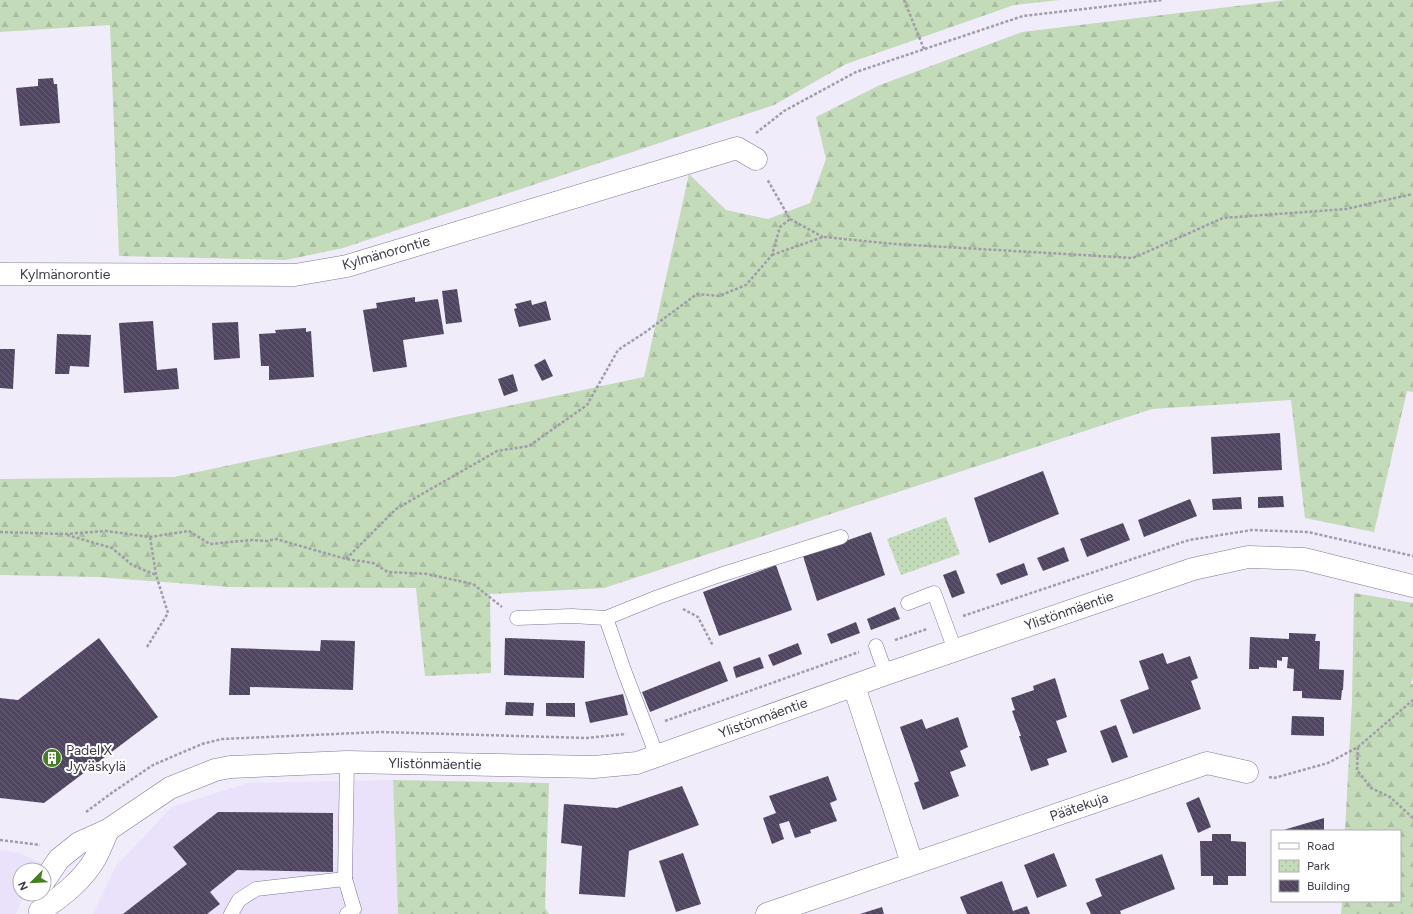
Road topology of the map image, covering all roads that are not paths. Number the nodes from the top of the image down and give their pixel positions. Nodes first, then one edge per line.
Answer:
1 (756, 159) road end
2 (0, 274) edge
3 (841, 538) dead end
4 (1413, 586) edge
5 (908, 603) dead end
6 (516, 618) road end
7 (606, 618) junction
8 (876, 646) road end
9 (955, 650) junction
10 (886, 674) junction
11 (854, 686) junction
12 (657, 756) junction
13 (347, 762) junction
14 (1247, 772) road end
15 (108, 830) junction
16 (912, 863) junction
17 (52, 869) edge
18 (345, 879) junction
19 (40, 906) edge
20 (231, 914) edge
21 (347, 914) edge
22 (767, 914) edge

1 - 2 street, Kylmänorontie
3 - 7 lane
4 - 9 street, Ylistönmäentie
5 - 9 lane
6 - 7 lane
7 - 12 lane
8 - 10 lane
9 - 10 street, Ylistönmäentie
10 - 11 street, Ylistönmäentie
11 - 12 street, Ylistönmäentie
11 - 16 street
12 - 13 street, Ylistönmäentie
13 - 15 street, Ylistönmäentie
13 - 18 lane
14 - 16 street, Päätekuja
15 - 17 street, Ylistönmäentie
15 - 19 street
16 - 22 street, Päätekuja
18 - 20 lane
18 - 21 lane

